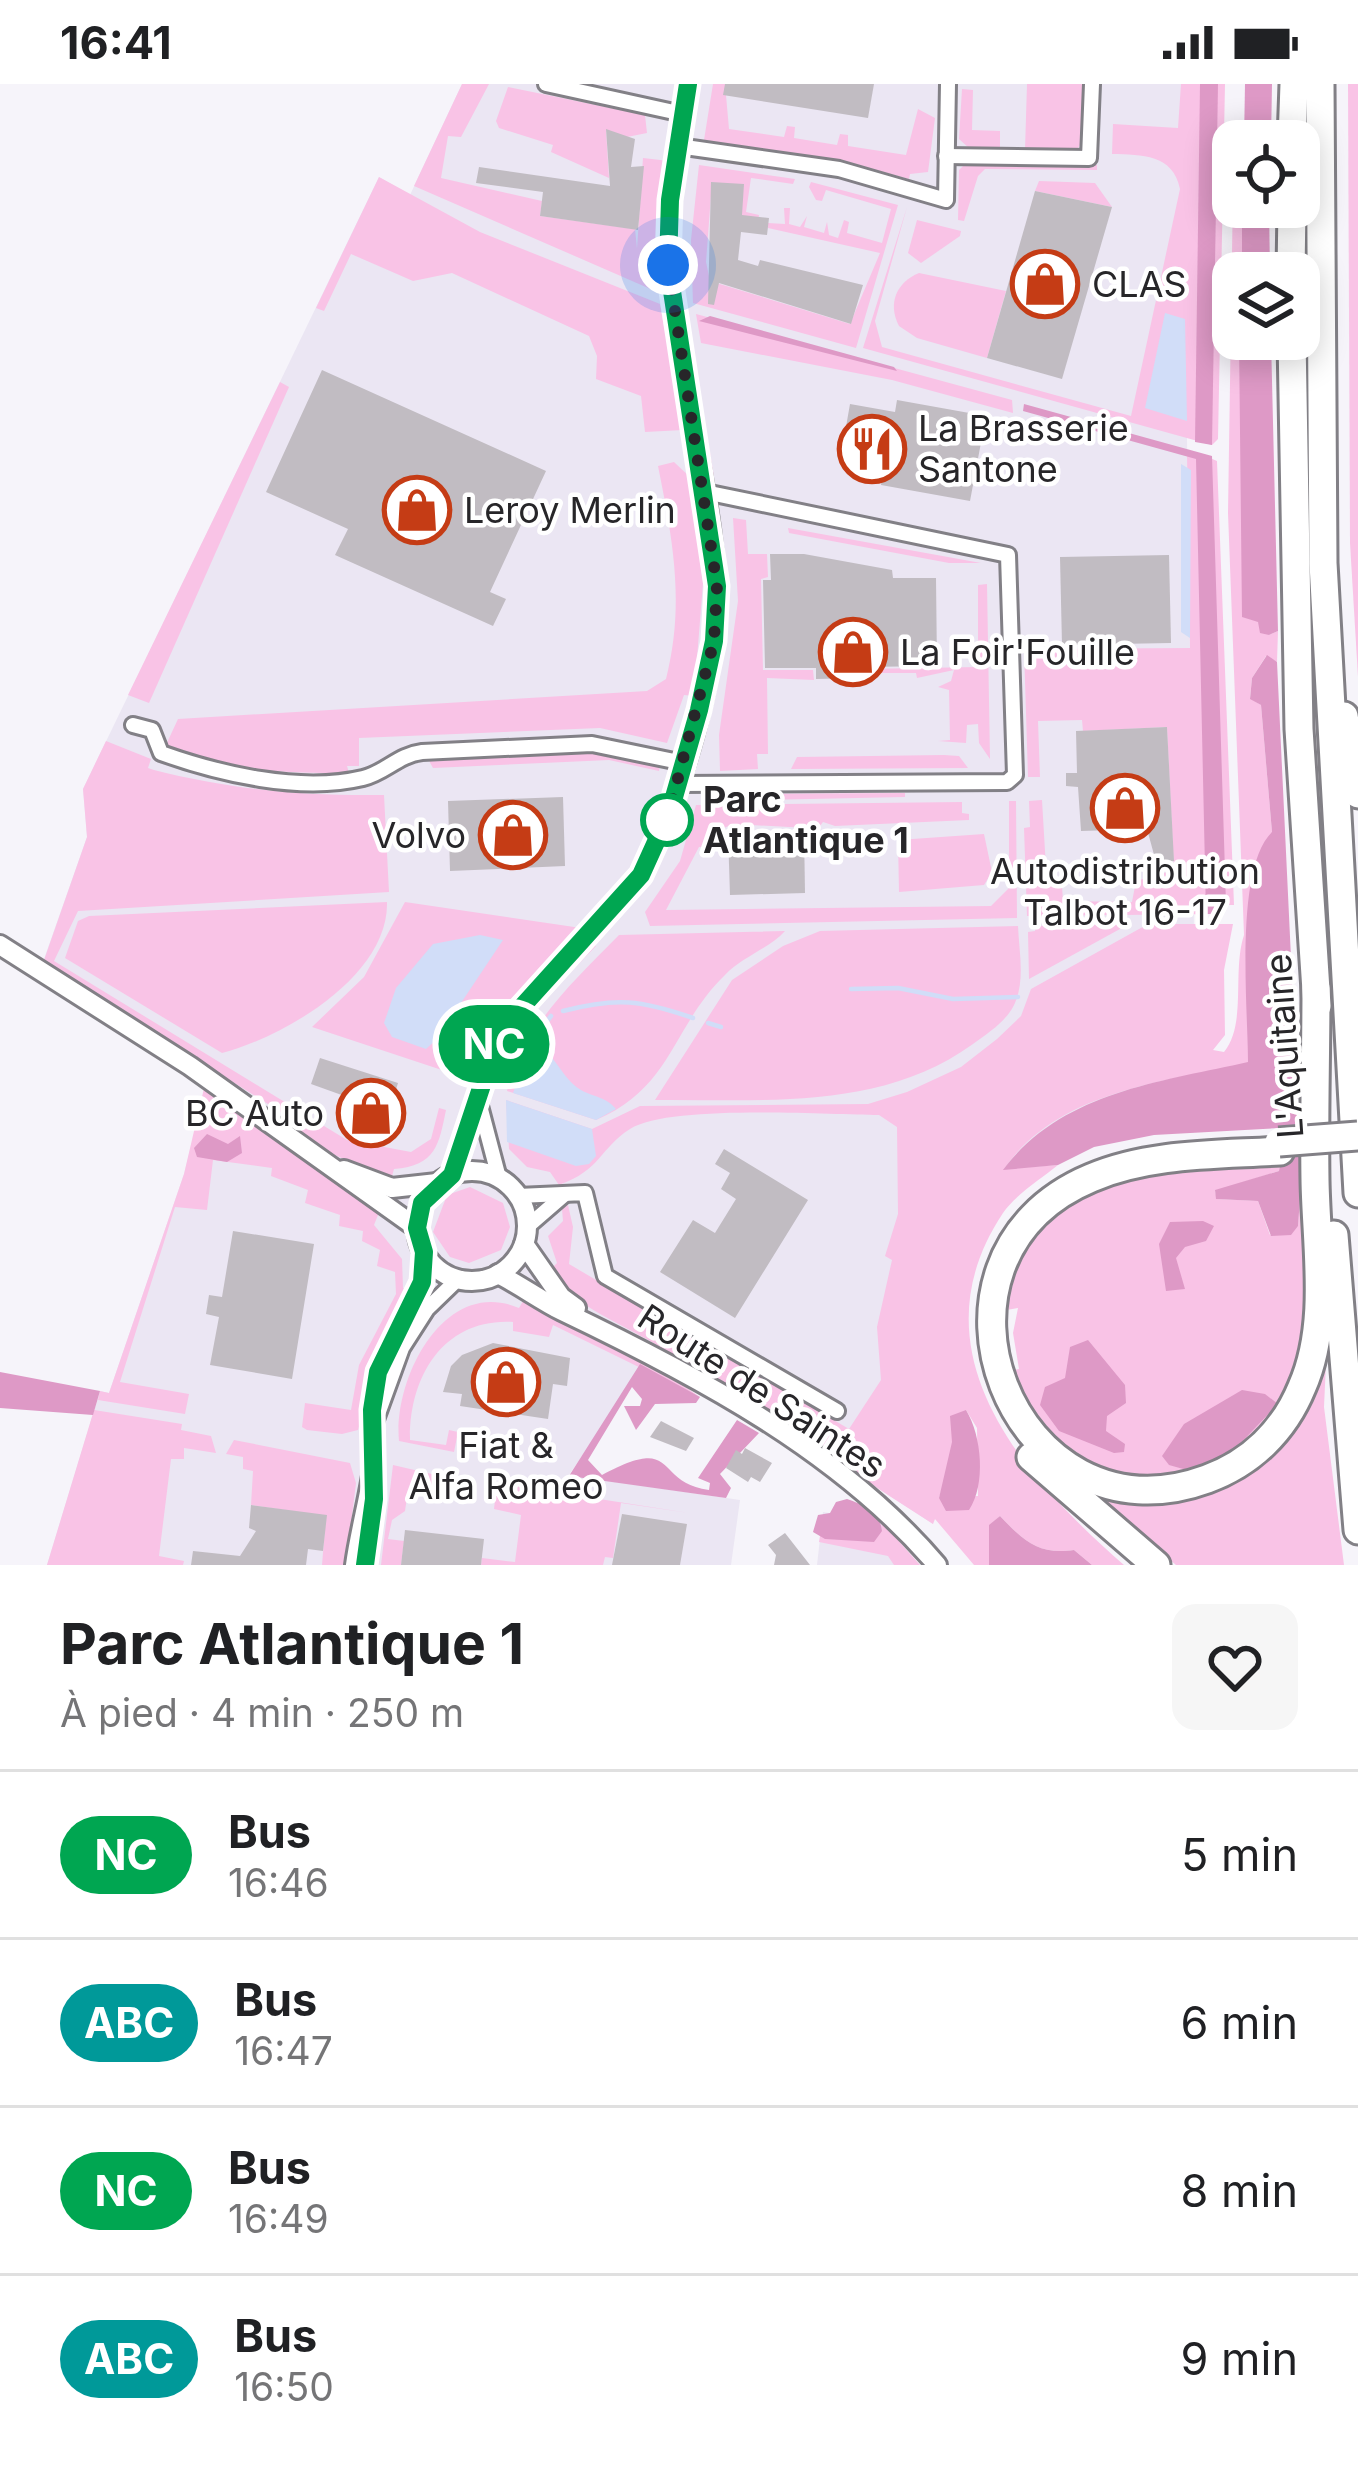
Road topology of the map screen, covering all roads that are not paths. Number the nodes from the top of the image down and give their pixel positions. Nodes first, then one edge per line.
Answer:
1 (546, 84) edge
2 (688, 84) edge
3 (948, 84) edge
4 (1092, 84) edge
5 (1294, 84) edge
6 (1320, 84) edge
7 (683, 114) junction
8 (1293, 120) edge
9 (678, 146) junction
10 (946, 156) junction
11 (1292, 360) edge
12 (705, 493) junction
13 (1323, 563) junction
14 (133, 725) dead end
15 (684, 763) junction
16 (679, 784) junction
17 (1358, 794) edge
18 (0, 945) edge
19 (1316, 988) junction
20 (479, 1096) junction
21 (1358, 1136) edge
22 (1358, 1145) edge
23 (1280, 1146) junction
24 (312, 1154) junction
25 (499, 1178) junction
26 (445, 1179) junction
27 (1358, 1193) edge
28 (564, 1195) junction
29 (518, 1196) junction
30 (417, 1228) junction
31 (526, 1235) junction
32 (424, 1252) junction
33 (498, 1274) junction
34 (458, 1279) junction
35 (599, 1326) junction
36 (837, 1411) dead end
37 (374, 1425) junction
38 (370, 1474) junction
39 (1358, 1530) edge
40 (353, 1565) edge
41 (364, 1565) edge
42 (937, 1565) edge
43 (1156, 1565) edge

1 - 7 street
2 - 7 street
3 - 10 street
4 - 10 street
5 - 8 highway
6 - 13 highway, L'Aquitaine
7 - 9 street
9 - 10 street
9 - 12 street
11 - 19 highway, L'Aquitaine
12 - 15 street
12 - 16 street
13 - 17 highway
13 - 27 highway, L'Aquitaine
14 - 15 street
15 - 16 street
16 - 20 street
18 - 24 street
19 - 23 highway
19 - 39 highway, L'Aquitaine
20 - 25 street
20 - 26 street
21 - 23 highway, bridge
22 - 23 highway
23 - 43 highway
24 - 26 street
24 - 30 street
25 - 26 street
25 - 29 street
26 - 30 street
28 - 29 street
28 - 31 street
28 - 36 street
29 - 31 street
30 - 32 street
31 - 33 street
31 - 35 street
32 - 34 street
32 - 37 street
33 - 34 street
33 - 35 street
34 - 37 street
35 - 42 street, Route de Saintes
37 - 38 street
38 - 40 street
38 - 41 street

